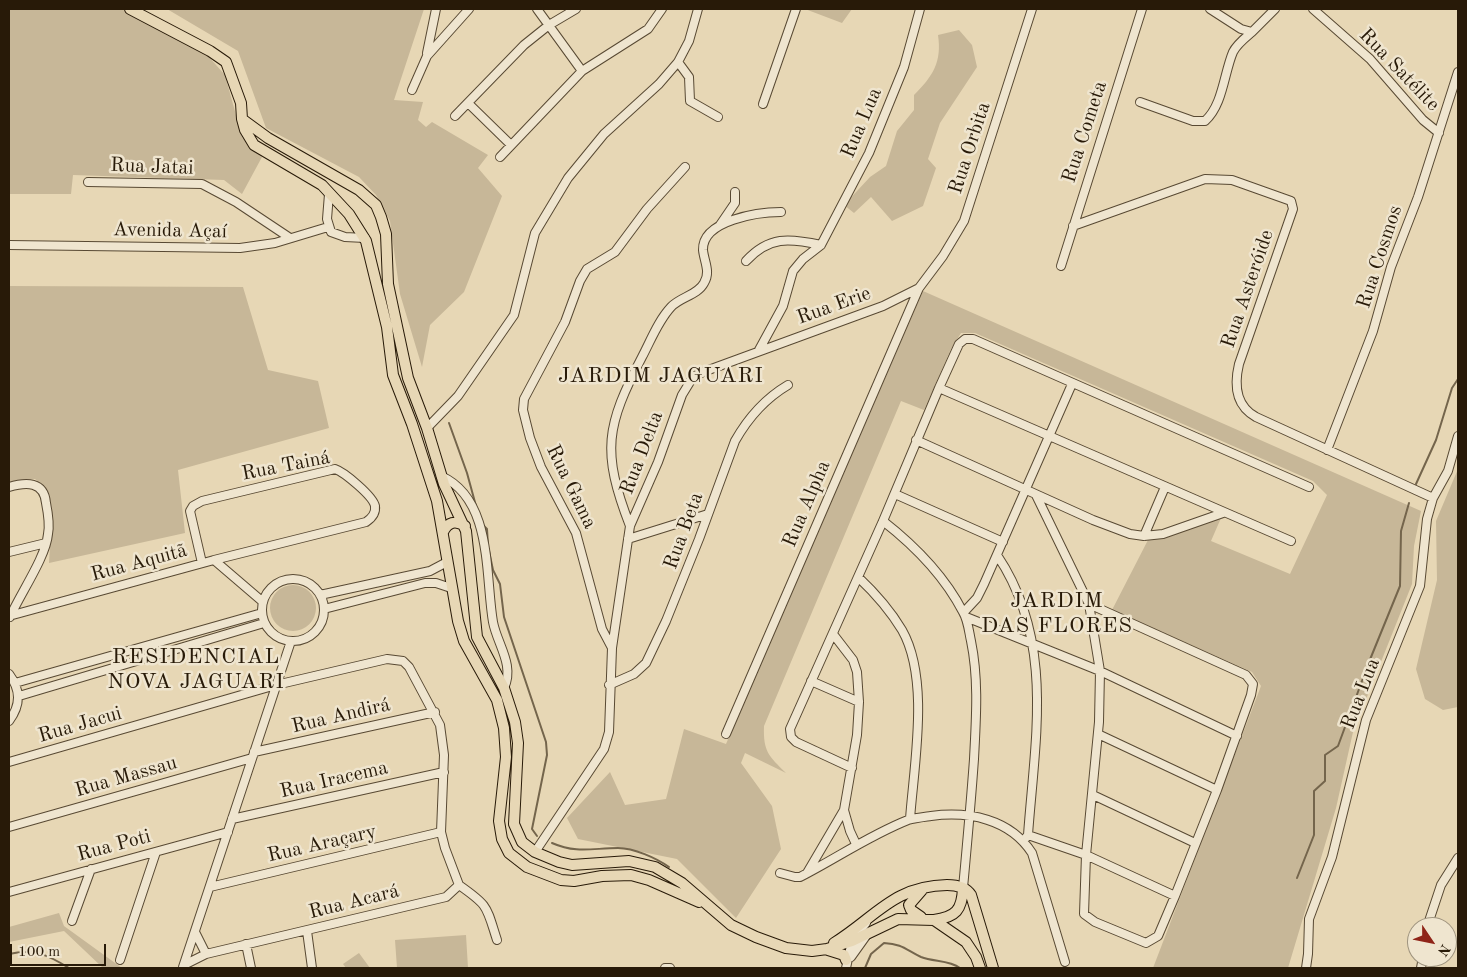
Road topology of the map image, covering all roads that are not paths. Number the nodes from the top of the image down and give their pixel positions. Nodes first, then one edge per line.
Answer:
1 (130, 9) edge
2 (436, 9) edge
3 (469, 9) edge
4 (536, 9) edge
5 (576, 9) edge
6 (662, 9) edge
7 (698, 9) edge
8 (796, 9) edge
9 (920, 9) edge
10 (1032, 9) edge
11 (1142, 9) edge
12 (1210, 9) edge
13 (1275, 9) edge
14 (1313, 9) edge
15 (549, 25) junction
16 (1252, 32) junction
17 (426, 56) junction
18 (678, 62) junction
19 (582, 71) junction
20 (1458, 72) edge
21 (412, 90) dead end
22 (1140, 102) dead end
23 (468, 103) junction
24 (763, 104) dead end
25 (455, 116) dead end
26 (718, 116) dead end
27 (242, 118) junction
28 (1439, 133) junction
29 (511, 145) junction
30 (500, 158) dead end
31 (685, 167) dead end
32 (88, 182) dead end
33 (322, 185) junction
34 (359, 190) junction
35 (735, 192) dead end
36 (329, 194) junction
37 (782, 212) dead end
38 (1073, 226) junction
39 (328, 227) junction
40 (718, 227) junction
41 (290, 238) junction
42 (365, 238) junction
43 (9, 245) edge
44 (821, 245) junction
45 (746, 261) dead end
46 (1061, 266) dead end
47 (919, 288) junction
48 (759, 350) junction
49 (408, 378) junction
50 (395, 383) junction
51 (788, 384) dead end
52 (1072, 384) junction
53 (939, 388) junction
54 (427, 428) junction
55 (1050, 435) junction
56 (1458, 436) edge
57 (916, 440) junction
58 (1327, 450) junction
59 (441, 476) junction
60 (9, 487) edge
61 (1165, 487) junction
62 (1309, 487) dead end
63 (1027, 490) junction
64 (894, 494) junction
65 (1036, 495) junction
66 (1433, 498) junction
67 (1223, 513) junction
68 (708, 514) junction
69 (884, 521) junction
70 (465, 526) junction
71 (630, 526) junction
72 (443, 532) junction
73 (1144, 536) junction
74 (628, 539) junction
75 (1290, 541) dead end
76 (1003, 542) junction
77 (46, 543) junction
78 (9, 552) edge
79 (997, 555) junction
80 (214, 560) junction
81 (447, 562) junction
82 (202, 563) junction
83 (858, 577) junction
84 (451, 588) junction
85 (320, 595) junction
86 (263, 602) junction
87 (1089, 604) junction
88 (324, 609) junction
89 (262, 613) junction
90 (965, 614) junction
91 (9, 617) edge
92 (474, 617) junction
93 (458, 621) junction
94 (264, 623) junction
95 (833, 634) junction
96 (290, 642) junction
97 (1034, 645) junction
98 (137, 648) junction
99 (612, 648) junction
100 (140, 660) junction
101 (1100, 671) junction
102 (9, 674) edge
103 (812, 682) junction
104 (15, 683) junction
105 (276, 685) junction
106 (609, 685) junction
107 (504, 688) junction
108 (19, 696) junction
109 (859, 702) junction
110 (435, 712) junction
111 (9, 721) edge
112 (726, 734) dead end
113 (1098, 734) junction
114 (1237, 736) junction
115 (253, 755) junction
116 (9, 762) edge
117 (852, 768) junction
118 (444, 772) junction
119 (1217, 790) junction
120 (1093, 795) junction
121 (844, 810) junction
122 (970, 816) junction
123 (232, 819) junction
124 (910, 819) junction
125 (9, 827) edge
126 (228, 832) junction
127 (441, 832) junction
128 (1026, 838) junction
129 (522, 842) junction
130 (1196, 843) junction
131 (856, 844) junction
132 (156, 852) junction
133 (536, 852) junction
134 (509, 853) junction
135 (1086, 855) junction
136 (1458, 858) edge
137 (559, 862) junction
138 (91, 869) junction
139 (780, 873) dead end
140 (807, 873) junction
141 (553, 877) junction
142 (459, 885) junction
143 (210, 887) junction
144 (925, 888) junction
145 (963, 888) junction
146 (9, 892) edge
147 (1175, 896) junction
148 (705, 904) junction
149 (878, 908) junction
150 (1430, 917) edge
151 (923, 918) junction
152 (934, 920) junction
153 (72, 921) dead end
154 (307, 931) junction
155 (195, 932) junction
156 (868, 934) junction
157 (497, 940) dead end
158 (852, 941) junction
159 (246, 944) junction
160 (825, 950) junction
161 (206, 954) junction
162 (120, 960) dead end
163 (1065, 962) dead end
164 (846, 966) edge
165 (183, 967) edge
166 (251, 968) edge
167 (312, 968) edge
168 (665, 968) edge
169 (670, 968) edge
170 (980, 968) edge
171 (993, 968) edge
172 (1306, 968) edge

1 - 27 main road
2 - 17 street
3 - 17 street
4 - 15 street
5 - 15 street
6 - 19 street
7 - 18 street
8 - 24 street
9 - 44 street, Rua Lua
10 - 47 street, Rua Orbita
11 - 38 street, Rua Cometa
12 - 16 street
13 - 16 street
14 - 28 street, Rua Satélite
15 - 19 street
15 - 23 street
16 - 22 street
17 - 21 street
18 - 26 street
18 - 54 street
19 - 29 street
20 - 28 street, Rua Cosmos
23 - 25 street
23 - 29 street
27 - 33 main road
27 - 34 main road
28 - 58 street, Rua Cosmos
29 - 30 street
31 - 99 street, Rua Gama
32 - 41 street, Rua Jatai
33 - 34 main road
33 - 36 main road
34 - 49 main road
35 - 40 street
36 - 39 street
36 - 42 main road
37 - 40 street
38 - 46 street, Rua Cometa
38 - 58 street, Rua Asteróide
39 - 41 street, Avenida Açaí
39 - 42 street
40 - 71 street
41 - 43 street, Avenida Açaí
42 - 50 main road
44 - 45 street
44 - 48 street
47 - 48 street, Rua Erie
47 - 112 street, Rua Alpha
48 - 71 street, Rua Delta
49 - 50 main road
49 - 54 main road
50 - 72 main road
51 - 68 street, Rua Beta
52 - 53 street
52 - 55 street
52 - 62 street
53 - 55 street
53 - 57 street
54 - 59 main road
55 - 61 street
55 - 63 street
56 - 66 street, Rua Lua
57 - 63 street
57 - 64 street
58 - 66 street, Rua Asteróide
59 - 70 main road
59 - 107 street
60 - 77 street
61 - 67 street
61 - 73 street
63 - 65 street
63 - 76 street
64 - 69 street
64 - 76 street
65 - 73 street
65 - 87 street
66 - 172 street, Rua Lua
67 - 73 street
67 - 75 street
68 - 74 street
68 - 106 street, Rua Beta
69 - 83 street
69 - 90 street
70 - 72 main road
70 - 92 main road
71 - 74 street, Rua Delta
72 - 81 main road
74 - 99 street, Rua Delta
76 - 79 street
77 - 78 street
77 - 91 street
79 - 90 street
79 - 97 street
80 - 82 street, Rua Aquitã
80 - 82 street, Rua Tainá
80 - 86 street, Rua Aquitã
81 - 84 main road
81 - 85 street
82 - 91 street, Rua Aquitã
83 - 95 street
83 - 124 street
84 - 88 street
84 - 93 main road
85 - 86 street
85 - 88 street
86 - 89 street
87 - 101 street
87 - 114 street
88 - 96 street
89 - 94 street
89 - 98 street
90 - 97 street
90 - 122 street
92 - 93 main road
92 - 107 main road
93 - 134 main road
94 - 96 street
94 - 100 street
95 - 103 street
95 - 109 street
96 - 105 street, Rua Acará
97 - 101 street
97 - 128 street
98 - 100 street
98 - 104 street
99 - 106 street
100 - 108 street
101 - 113 street
101 - 114 street
102 - 104 street
103 - 109 street
103 - 117 street
104 - 108 street
105 - 110 street
105 - 115 street, Rua Acará
105 - 116 street, Rua Jacui
106 - 133 street
107 - 129 main road
108 - 111 street
109 - 117 street
110 - 115 street, Rua Andirá
110 - 118 street
113 - 119 street
113 - 120 street
114 - 119 street
115 - 123 street, Rua Acará
115 - 125 street, Rua Massau
117 - 121 street
118 - 123 street, Rua Iracema
118 - 127 street
119 - 130 street
120 - 130 street
120 - 135 street
121 - 131 street
121 - 140 street
122 - 124 street
122 - 128 street
122 - 145 street
123 - 126 street, Rua Acará
124 - 131 street
126 - 132 street, Rua Poti
126 - 143 street, Rua Acará
127 - 142 street
127 - 143 street, Rua Araçary
128 - 135 street
128 - 163 street
129 - 133 main road
129 - 134 main road
130 - 147 street
131 - 140 street
132 - 138 street, Rua Poti
132 - 162 street
133 - 137 main road
134 - 141 main road
135 - 147 street
135 - 147 street
136 - 150 street
137 - 141 main road
137 - 148 main road
138 - 146 street, Rua Poti
138 - 153 street
139 - 140 street
141 - 148 main road
142 - 154 street, Rua Acará
142 - 157 street
143 - 155 street, Rua Acará
144 - 145 main road
144 - 149 main road
144 - 151 main road
145 - 152 main road
145 - 171 main road
148 - 160 main road
149 - 158 street
149 - 160 main road
151 - 152 main road
151 - 156 main road
152 - 170 main road
154 - 159 street, Rua Acará
154 - 167 street
155 - 161 street
155 - 165 street, Rua Acará
156 - 158 main road
156 - 164 street
158 - 160 main road
158 - 164 street
159 - 161 street, Rua Acará
159 - 166 street
160 - 164 main road
161 - 165 street, Rua Acará
168 - 169 street

